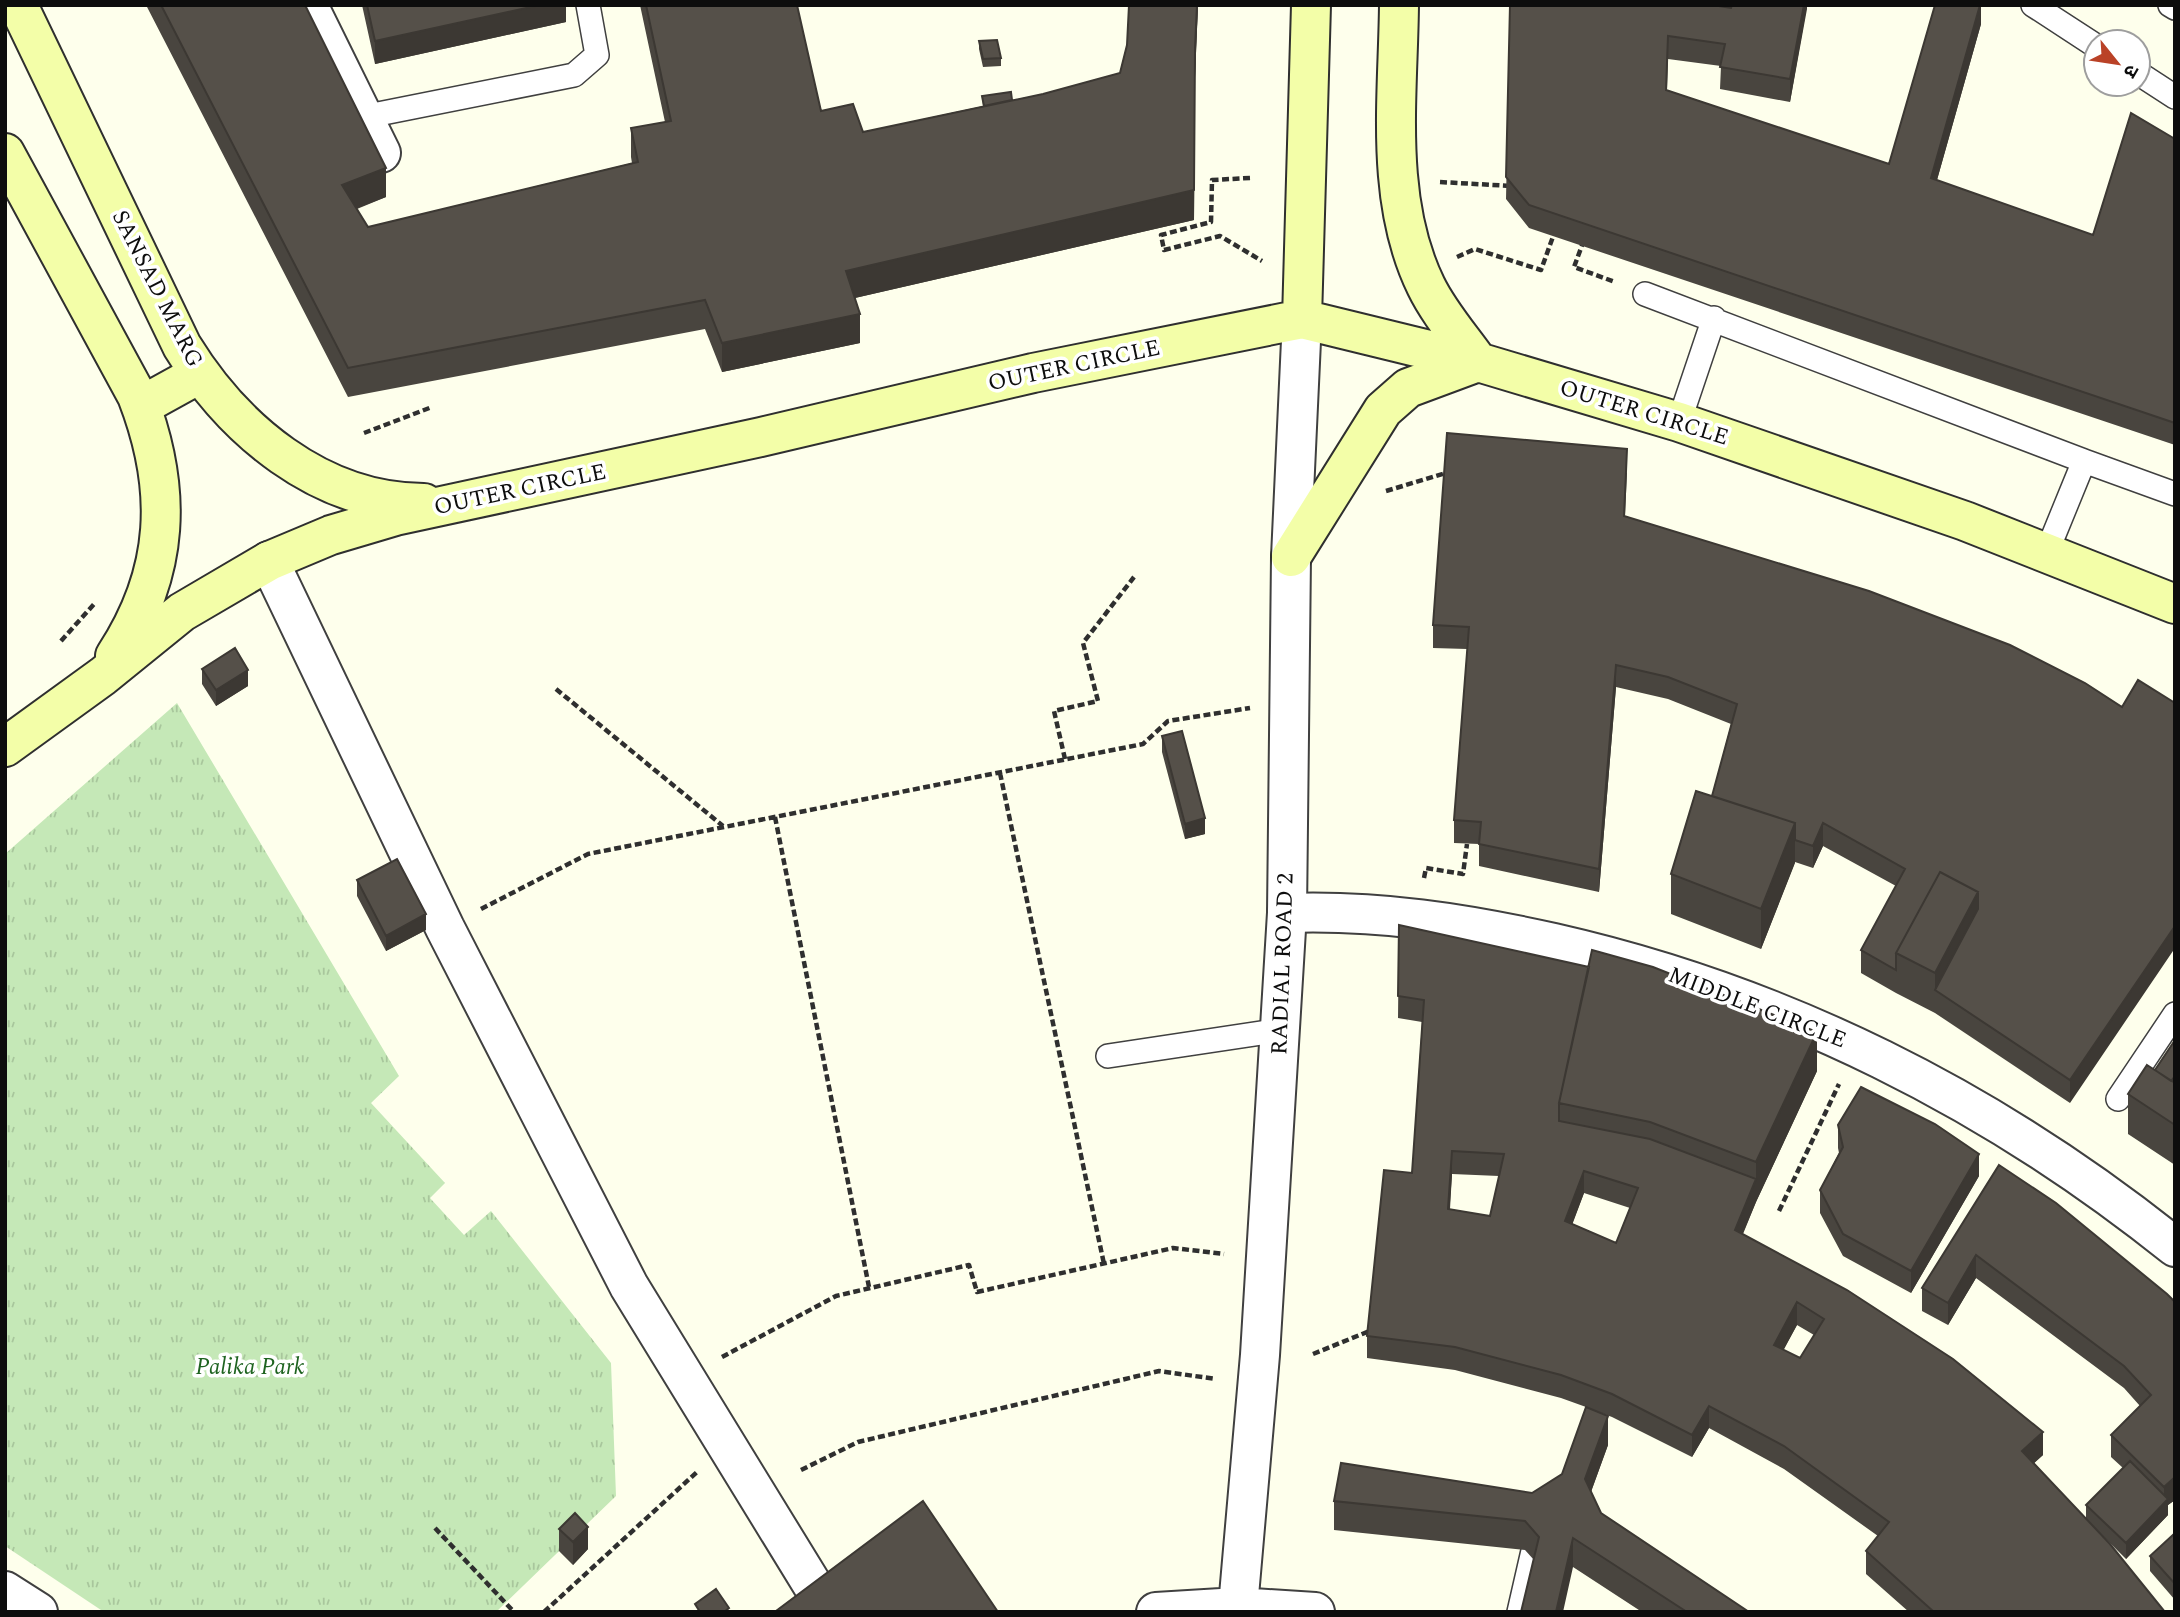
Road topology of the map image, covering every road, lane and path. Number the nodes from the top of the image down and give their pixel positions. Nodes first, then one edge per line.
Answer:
1 (18, 5) edge
2 (309, 5) edge
3 (588, 5) edge
4 (1311, 5) edge
5 (1399, 5) edge
6 (2033, 5) edge
7 (2170, 5) edge
8 (2175, 8) edge
9 (2082, 37) edge
10 (2152, 82) edge
11 (2175, 97) edge
12 (363, 117) junction
13 (5, 153) edge
14 (381, 153) edge
15 (1250, 178) dead end
16 (1439, 182) dead end
17 (1520, 186) edge
18 (1559, 219) edge
19 (1588, 229) edge
20 (1220, 236) dead end
21 (1475, 249) dead end
22 (1645, 294) joint
23 (1714, 318) junction
24 (1302, 320) junction
25 (1478, 362) junction
26 (199, 374) junction
27 (141, 406) junction
28 (432, 408) dead end
29 (1679, 422) junction
30 (364, 433) dead end
31 (2084, 461) junction
32 (1446, 472) edge
33 (1385, 491) dead end
34 (2175, 494) edge
35 (461, 503) junction
36 (2046, 554) junction
37 (1291, 557) junction
38 (269, 561) junction
39 (1134, 577) dead end
40 (104, 593) dead end
41 (2175, 604) edge
42 (61, 641) dead end
43 (103, 676) junction
44 (556, 689) dead end
45 (1289, 703) junction
46 (5, 747) edge
47 (1065, 759) junction
48 (1000, 773) junction
49 (775, 817) junction
50 (724, 827) junction
51 (1467, 844) edge
52 (1463, 874) dead end
53 (1287, 913) junction
54 (445, 928) junction
55 (2175, 1014) edge
56 (1281, 1030) junction
57 (1108, 1056) dead end
58 (1844, 1074) dead end
59 (2118, 1099) dead end
60 (1779, 1211) dead end
61 (2175, 1247) edge
62 (1266, 1259) junction
63 (1104, 1264) junction
64 (869, 1287) junction
65 (1383, 1331) edge
66 (1313, 1354) dead end
67 (1184, 1372) dead end
68 (684, 1377) junction
69 (726, 1446) junction
70 (801, 1470) dead end
71 (1541, 1511) edge
72 (435, 1528) dead end
73 (5, 1591) edge
74 (1238, 1607) junction
75 (38, 1612) edge
76 (514, 1612) edge
77 (544, 1612) edge
78 (829, 1612) edge
79 (1156, 1612) edge
80 (1315, 1612) edge
81 (1519, 1612) edge

1 - 26 main road, SANSAD MARG
2 - 12 street
3 - 12 lane
4 - 24 main road
5 - 25 main road
6 - 9 lane
7 - 8 lane
10 - 11 lane
12 - 14 street
13 - 27 main road
15 - 20 path
16 - 17 path
18 - 21 path
19 - 22 path
22 - 23 lane
23 - 29 lane
23 - 31 lane
24 - 25 main road, OUTER CIRCLE
24 - 35 main road, OUTER CIRCLE
24 - 37 street, RADIAL ROAD 2
25 - 29 main road, OUTER CIRCLE
25 - 37 main road
26 - 27 main road
26 - 35 main road, SANSAD MARG
27 - 43 main road
28 - 30 path
29 - 36 main road, OUTER CIRCLE
31 - 34 lane
31 - 36 lane
32 - 33 path
35 - 38 main road, OUTER CIRCLE
36 - 41 main road, OUTER CIRCLE
37 - 45 street, RADIAL ROAD 2
38 - 43 main road, OUTER CIRCLE
38 - 54 street
39 - 47 path
40 - 42 path
43 - 46 main road, OUTER CIRCLE
44 - 50 path
45 - 47 path
45 - 53 street, RADIAL ROAD 2
47 - 48 path
48 - 49 path
48 - 63 path
49 - 50 path
49 - 64 path
50 - 54 path
51 - 52 path
53 - 56 street, RADIAL ROAD 2
53 - 61 street, MIDDLE CIRCLE
54 - 68 street
55 - 59 lane
56 - 57 lane
56 - 62 street, RADIAL ROAD 2
58 - 60 path
62 - 63 path
62 - 74 street, RADIAL ROAD 2
63 - 64 path
64 - 68 path
65 - 66 path
67 - 70 path
68 - 69 street
69 - 77 path
69 - 78 street
71 - 81 lane
72 - 76 path
73 - 75 street
74 - 79 street
74 - 80 street

